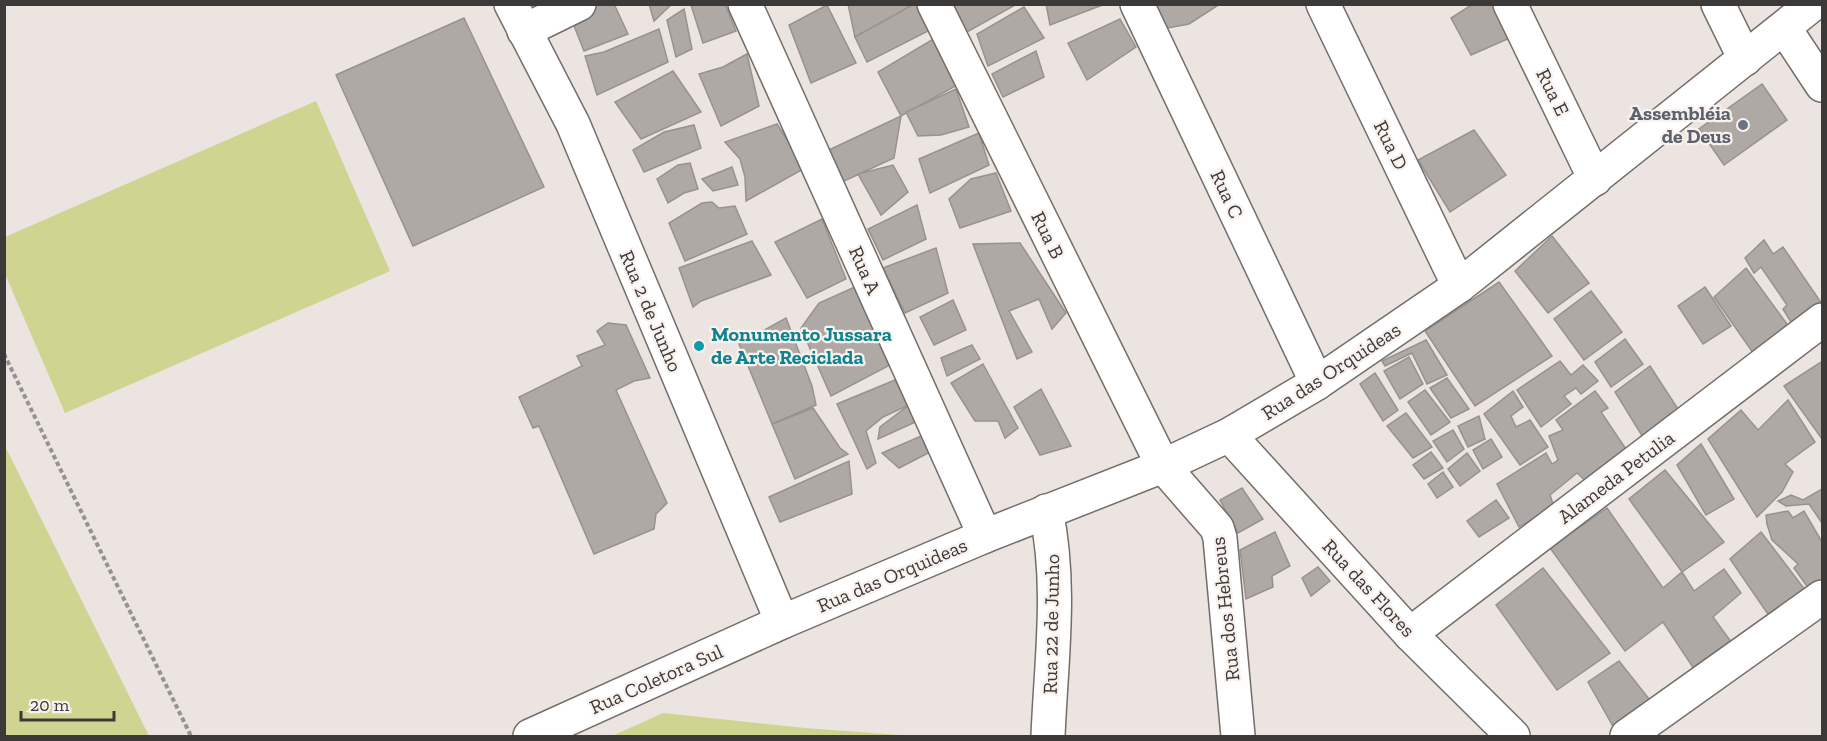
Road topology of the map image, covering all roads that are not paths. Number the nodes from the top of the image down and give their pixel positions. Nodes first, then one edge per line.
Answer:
1 (579, 4) edge
2 (745, 4) edge
3 (934, 4) edge
4 (1137, 4) edge
5 (1323, 4) edge
6 (1510, 4) edge
7 (1718, 4) edge
8 (1813, 4) edge
9 (517, 18) edge
10 (1785, 29) junction
11 (1745, 59) junction
12 (1822, 85) edge
13 (1595, 179) junction
14 (1459, 286) junction
15 (1822, 320) edge
16 (1317, 383) junction
17 (1229, 435) junction
18 (1163, 466) junction
19 (1046, 512) junction
20 (985, 536) junction
21 (1822, 597) edge
22 (782, 622) junction
23 (1410, 634) junction
24 (530, 736) edge
25 (1048, 736) edge
26 (1238, 736) edge
27 (1514, 736) edge
28 (1627, 736) edge

1 - 9 street
2 - 20 street, Rua A
3 - 18 street, Rua B
4 - 16 street, Rua C
5 - 14 street, Rua D
6 - 13 street, Rua E
7 - 11 street
8 - 10 street, Rua das Orquideas
9 - 22 street, Rua 2 de Junho
10 - 11 street, Rua das Orquideas
10 - 12 street
11 - 13 street, Rua das Orquideas
13 - 14 street, Rua das Orquideas
14 - 16 street, Rua das Orquideas
15 - 23 street, Alameda Petulia
16 - 17 street, Rua das Orquideas
17 - 18 street, Rua das Orquideas
17 - 23 street, Rua das Flores
18 - 19 street, Rua das Orquideas
18 - 26 street, Rua dos Hebreus
19 - 20 street, Rua das Orquideas
19 - 25 street, Rua 22 de Junho
20 - 22 street, Rua das Orquideas
21 - 28 street
22 - 24 street, Rua Coletora Sul
23 - 27 street, Rua das Flores

